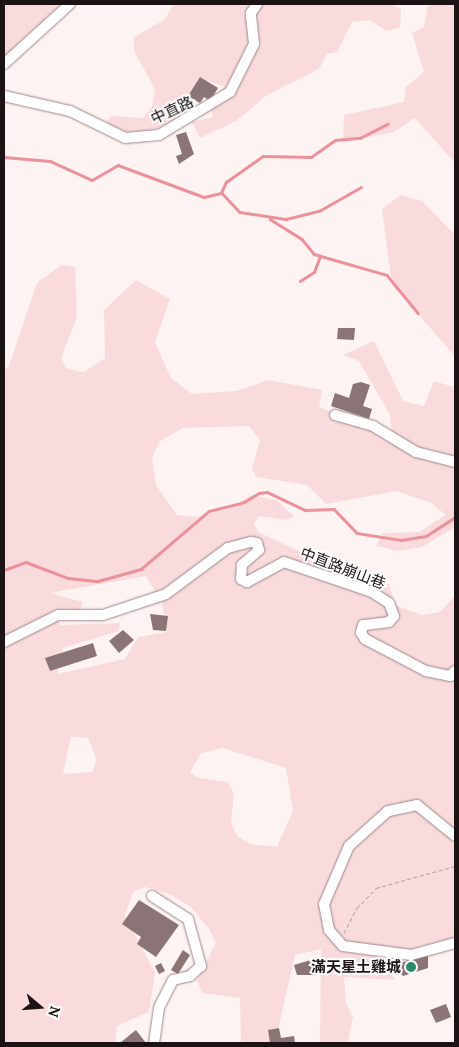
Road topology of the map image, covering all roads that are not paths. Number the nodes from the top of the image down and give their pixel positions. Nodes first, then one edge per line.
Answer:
1 (70, 4) edge
2 (257, 4) edge
3 (4, 64) edge
4 (4, 96) edge
5 (335, 415) dead end
6 (455, 462) edge
7 (4, 642) edge
8 (455, 671) edge
9 (455, 836) edge
10 (152, 896) dead end
11 (455, 943) edge
12 (154, 1043) edge

1 - 3 street
2 - 4 street, 中直路
5 - 6 street
7 - 8 street, 中直路崩山巷
9 - 11 street
10 - 12 street

